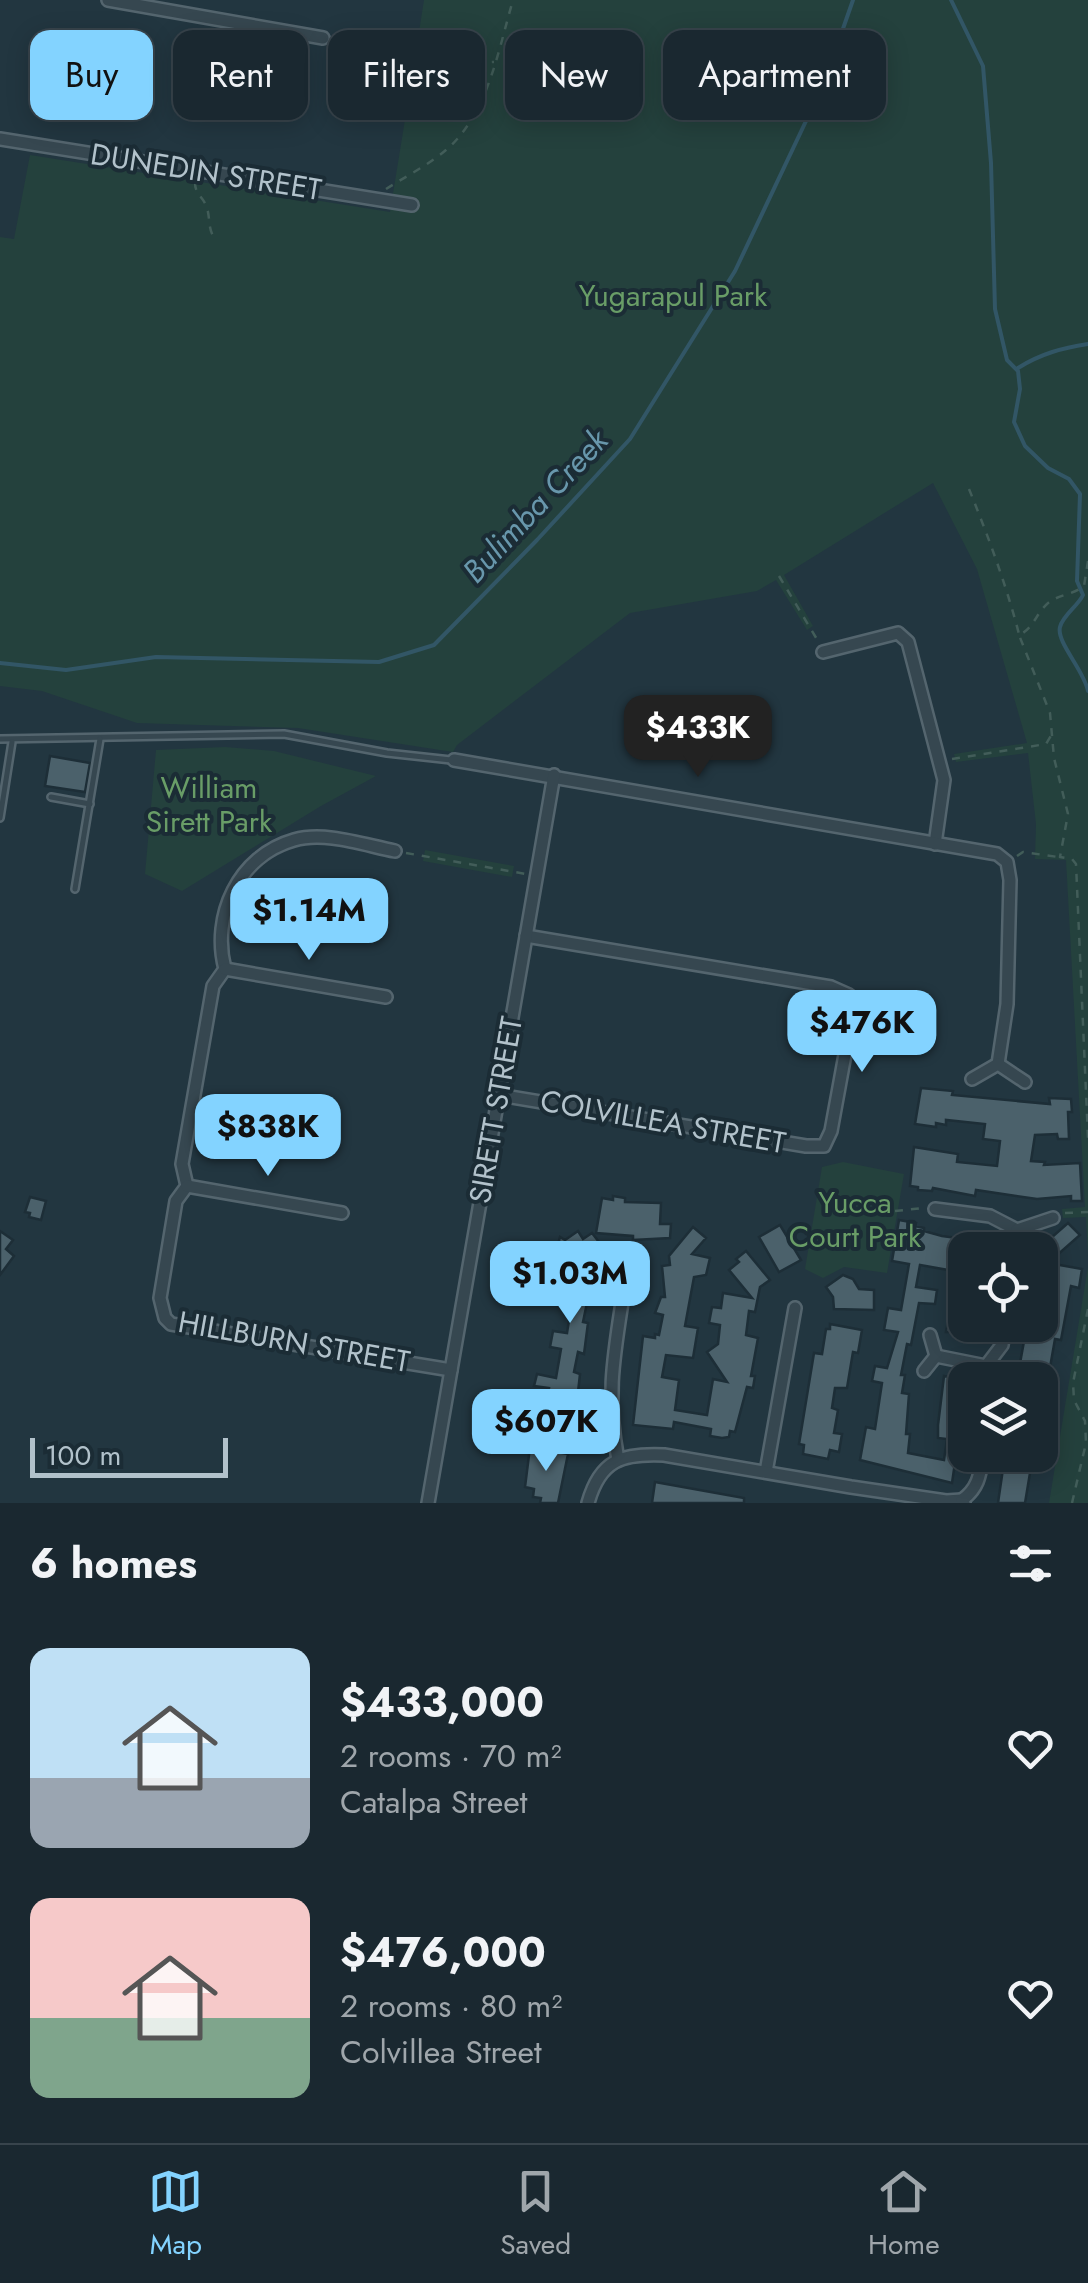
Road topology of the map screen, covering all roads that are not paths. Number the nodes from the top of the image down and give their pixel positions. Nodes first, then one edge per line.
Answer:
1 (108, 0) edge
2 (122, 1) edge
3 (323, 38) road end
4 (0, 139) edge
5 (412, 204) dead end
6 (823, 652) road end
7 (0, 739) edge
8 (100, 739) junction
9 (12, 742) junction
10 (454, 760) joint
11 (3, 774) edge
12 (554, 775) junction
13 (50, 797) dead end
14 (90, 804) junction
15 (0, 818) edge
16 (935, 844) junction
17 (394, 850) road end
18 (75, 889) dead end
19 (526, 936) junction
20 (225, 970) junction
21 (386, 997) dead end
22 (998, 1064) junction
23 (972, 1078) dead end
24 (1025, 1082) dead end
25 (498, 1094) junction
26 (187, 1186) junction
27 (935, 1209) road end
28 (342, 1214) dead end
29 (1053, 1218) road end
30 (1017, 1230) joint
31 (625, 1283) dead end
32 (795, 1308) dead end
33 (930, 1335) dead end
34 (936, 1356) junction
35 (966, 1362) edge
36 (451, 1370) junction
37 (924, 1371) dead end
38 (618, 1460) junction
39 (766, 1472) junction
40 (979, 1472) edge
41 (963, 1502) edge
42 (428, 1503) edge
43 (588, 1503) edge

1 - 2 street
2 - 3 street
4 - 5 street, DUNEDIN STREET
6 - 16 street
7 - 9 lane
8 - 9 lane
8 - 10 lane
8 - 14 lane
9 - 11 lane
10 - 12 street
11 - 15 lane
12 - 16 street
12 - 19 street, SIRETT STREET
13 - 14 lane
14 - 18 lane
16 - 22 street
17 - 20 street, HILLBURN STREET
19 - 25 street, SIRETT STREET
19 - 25 street, COLVILLEA STREET
20 - 21 street
20 - 26 street, HILLBURN STREET
22 - 23 street
22 - 24 street
25 - 36 street, SIRETT STREET
26 - 28 street
26 - 36 street, HILLBURN STREET
27 - 30 street
29 - 30 street
31 - 38 street
32 - 39 street
33 - 34 street
34 - 35 street
34 - 37 street
36 - 42 street, SIRETT STREET
38 - 39 street
38 - 43 street
39 - 41 street
40 - 41 street

